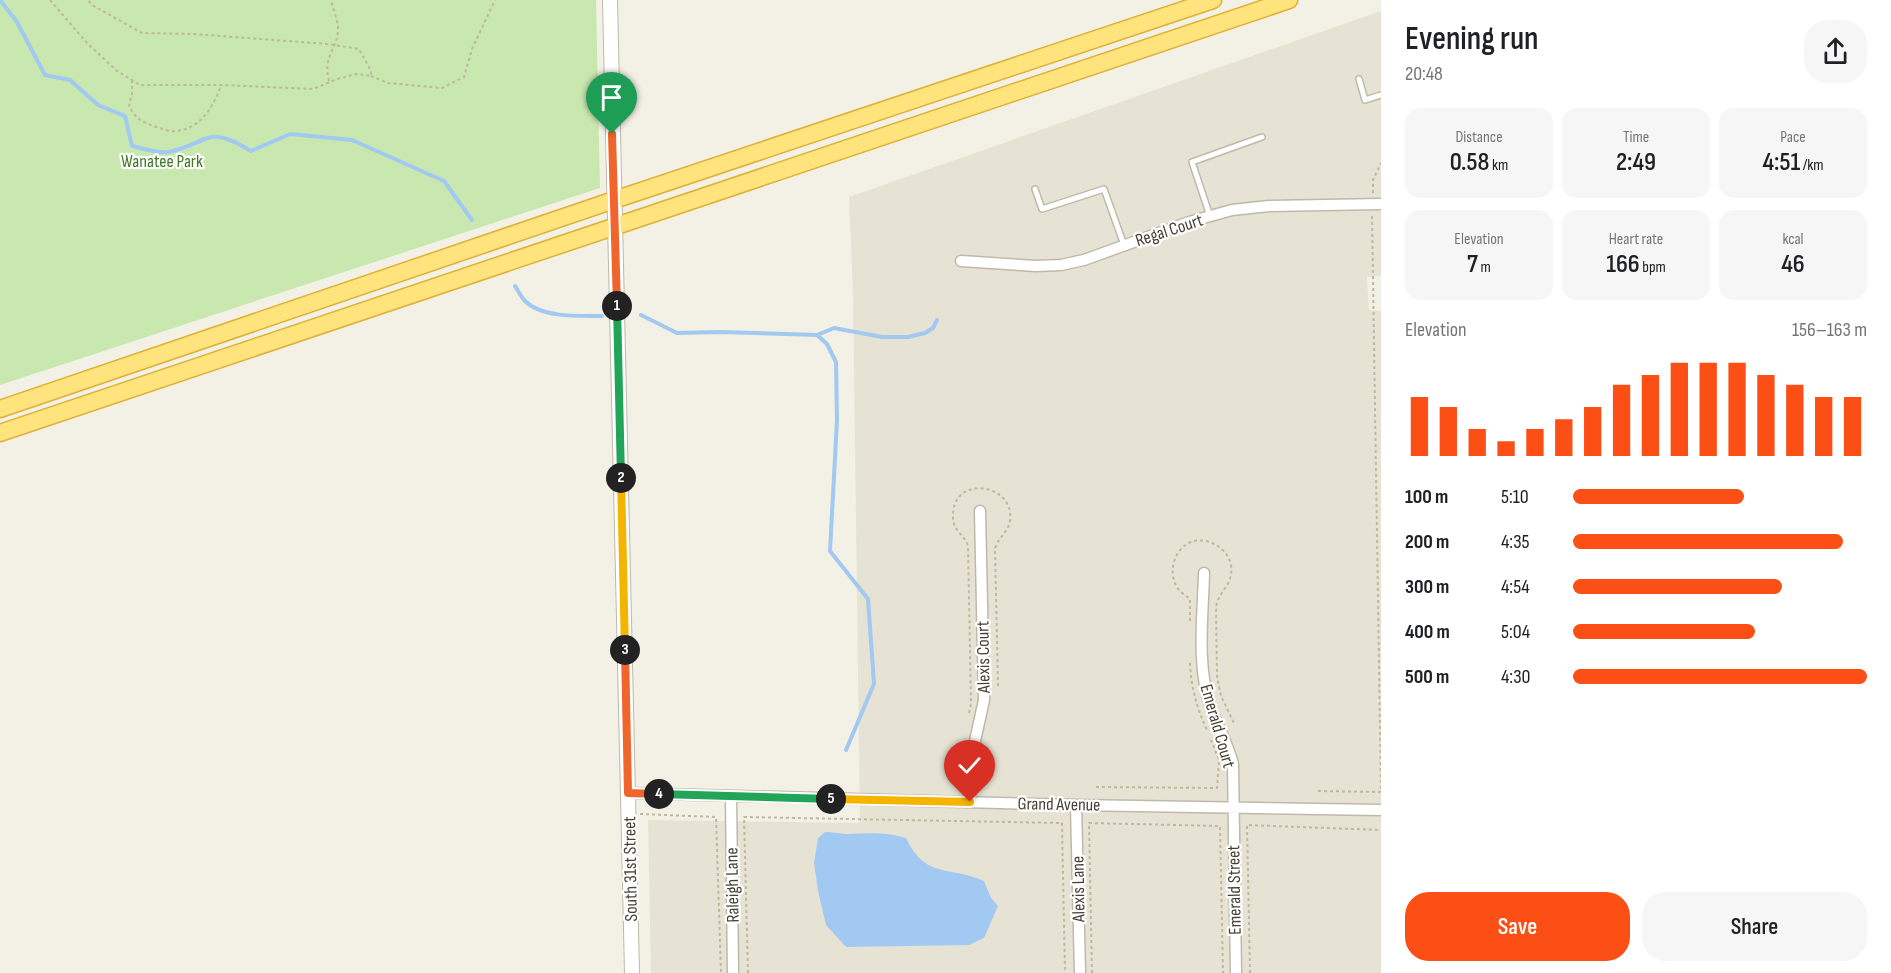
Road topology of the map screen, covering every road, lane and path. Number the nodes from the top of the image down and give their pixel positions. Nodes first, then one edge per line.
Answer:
1 (50, 0) edge
2 (88, 0) edge
3 (331, 0) edge
4 (495, 0) edge
5 (610, 0) edge
6 (1213, 0) edge
7 (1289, 0) edge
8 (333, 45) junction
9 (370, 76) junction
10 (1359, 79) dead end
11 (132, 80) junction
12 (330, 82) junction
13 (221, 85) junction
14 (1381, 95) edge
15 (1262, 136) dead end
16 (1381, 163) edge
17 (1035, 189) dead end
18 (1372, 196) dead end
19 (614, 200) junction
20 (1377, 207) edge
21 (1210, 216) junction
22 (615, 225) junction
23 (1124, 245) junction
24 (961, 261) dead end
25 (0, 409) edge
26 (0, 433) edge
27 (980, 511) dead end
28 (1204, 573) dead end
29 (1318, 791) dead end
30 (628, 793) junction
31 (731, 796) junction
32 (970, 802) junction
33 (1076, 805) junction
34 (1232, 807) junction
35 (1381, 810) edge
36 (637, 813) dead end
37 (1381, 830) edge
38 (632, 973) edge
39 (721, 973) edge
40 (733, 973) edge
41 (748, 973) edge
42 (1065, 973) edge
43 (1080, 973) edge
44 (1092, 973) edge
45 (1223, 973) edge
46 (1236, 973) edge
47 (1250, 973) edge

1 - 11 path
2 - 8 path
3 - 8 path
4 - 9 path
5 - 19 street, South 31st Street
6 - 19 highway
7 - 22 highway
8 - 9 path
8 - 12 path
9 - 12 path
10 - 14 lane
11 - 13 path
11 - 13 path
12 - 13 path
15 - 21 lane
16 - 18 path
17 - 23 lane
19 - 22 street, South 31st Street
19 - 25 highway
20 - 21 street, Regal Court
20 - 29 path
21 - 23 street, Regal Court
22 - 26 highway
22 - 30 street, South 31st Street
23 - 24 street, Regal Court
27 - 32 street, Alexis Court
28 - 34 street, Emerald Court
30 - 31 street, Grand Avenue
30 - 38 street, South 31st Street
31 - 32 street, Grand Avenue
31 - 40 street, Raleigh Lane
32 - 33 street, Grand Avenue
33 - 34 street, Grand Avenue
33 - 43 street, Alexis Lane
34 - 35 street, Grand Avenue
34 - 46 street, Emerald Street
36 - 39 path
37 - 47 path
41 - 42 path
44 - 45 path

